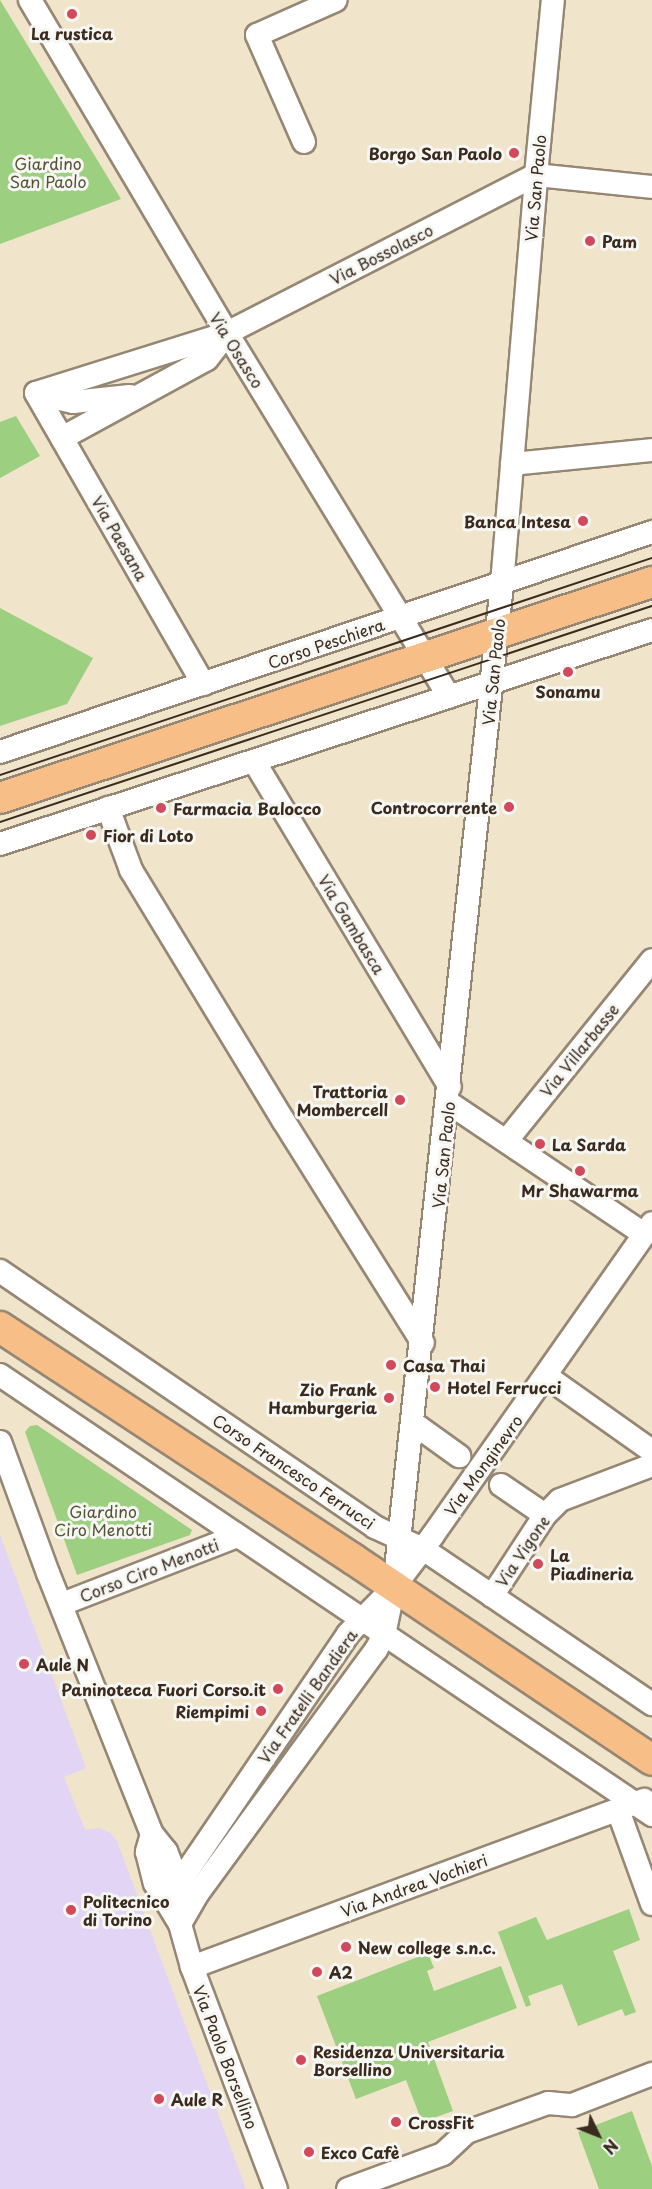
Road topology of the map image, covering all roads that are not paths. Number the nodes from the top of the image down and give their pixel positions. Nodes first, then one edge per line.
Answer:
1 (30, 0) edge
2 (336, 0) edge
3 (553, 0) edge
4 (304, 142) dead end
5 (536, 175) junction
6 (652, 187) edge
7 (227, 333) junction
8 (36, 393) junction
9 (144, 394) junction
10 (62, 438) junction
11 (652, 450) edge
12 (512, 464) junction
13 (652, 532) edge
14 (652, 582) edge
15 (502, 584) junction
16 (403, 617) junction
17 (652, 630) edge
18 (497, 634) junction
19 (426, 657) junction
20 (492, 682) junction
21 (203, 684) junction
22 (449, 696) junction
23 (0, 752) edge
24 (254, 761) junction
25 (0, 798) edge
26 (108, 808) junction
27 (0, 844) edge
28 (652, 960) edge
29 (449, 1095) junction
30 (507, 1140) junction
31 (648, 1229) edge
32 (0, 1271) edge
33 (0, 1327) edge
34 (423, 1343) junction
35 (0, 1376) edge
36 (546, 1376) junction
37 (413, 1423) junction
38 (0, 1442) edge
39 (652, 1451) edge
40 (459, 1456) dead end
41 (652, 1465) edge
42 (501, 1485) dead end
43 (545, 1515) junction
44 (237, 1536) junction
45 (401, 1538) junction
46 (423, 1549) junction
47 (394, 1587) junction
48 (492, 1596) junction
49 (62, 1604) junction
50 (360, 1619) junction
51 (384, 1635) junction
52 (652, 1704) edge
53 (652, 1760) edge
54 (639, 1807) edge
55 (152, 1834) junction
56 (179, 1883) junction
57 (652, 1904) edge
58 (180, 1914) junction
59 (192, 1967) junction
60 (652, 2074) edge
61 (276, 2189) edge
62 (348, 2189) edge

1 - 7 street, Via Osasco
2 - 4 street
3 - 5 street, Via San Paolo
5 - 6 street
5 - 7 street, Via Bossolasco
5 - 12 street, Via San Paolo
7 - 8 street, Via Bossolasco
7 - 9 street, Via Bossolasco
7 - 16 street, Via Osasco
8 - 9 street, Via Bossolasco
8 - 10 street, Via Paesana
9 - 10 street, Via Bossolasco
10 - 21 street, Via Paesana
11 - 12 street
12 - 15 street, Via San Paolo
13 - 15 street, Corso Peschiera
14 - 18 main road
15 - 16 street, Corso Peschiera
15 - 18 street, Via San Paolo
16 - 19 street, Via Osasco
16 - 21 street, Corso Peschiera
17 - 20 street
18 - 19 main road
18 - 20 street, Via San Paolo
19 - 22 street, Via Osasco
19 - 25 main road
20 - 22 street
20 - 29 street, Via San Paolo
21 - 23 street, Corso Peschiera
22 - 24 street
24 - 26 street
24 - 29 street, Via Gambasca
26 - 27 street
26 - 34 street
28 - 30 street, Via Villarbasse
29 - 30 street, Via Gambasca
29 - 34 street, Via San Paolo
30 - 31 street, Via Gambasca
31 - 36 street, Via Monginevro
32 - 45 street, Corso Francesco Ferrucci
33 - 47 main road
34 - 37 street, Via San Paolo
35 - 44 street
36 - 39 street
36 - 46 street, Via Monginevro
37 - 40 street
37 - 45 street, Via San Paolo
38 - 49 street
41 - 43 street, Via Vigone
42 - 43 street
43 - 48 street, Via Vigone
44 - 49 street, Corso Ciro Menotti
44 - 50 street
45 - 46 street, Corso Francesco Ferrucci
45 - 47 street, Via San Paolo
46 - 47 street, Via Monginevro
46 - 48 street, Corso Francesco Ferrucci
47 - 50 street, Via Fratelli Bandiera
47 - 51 street, Via Fratelli Bandiera
47 - 53 main road
48 - 52 street, Corso Francesco Ferrucci
49 - 55 street
50 - 51 street
50 - 56 street, Via Fratelli Bandiera
51 - 54 street
51 - 58 street, Via Fratelli Bandiera
54 - 57 street
54 - 59 street, Via Andrea Vochieri
55 - 56 street, Via Paolo Borsellino
55 - 58 street
56 - 58 street, Via Paolo Borsellino
58 - 59 street, Via Paolo Borsellino
59 - 61 street, Via Paolo Borsellino
60 - 62 street

